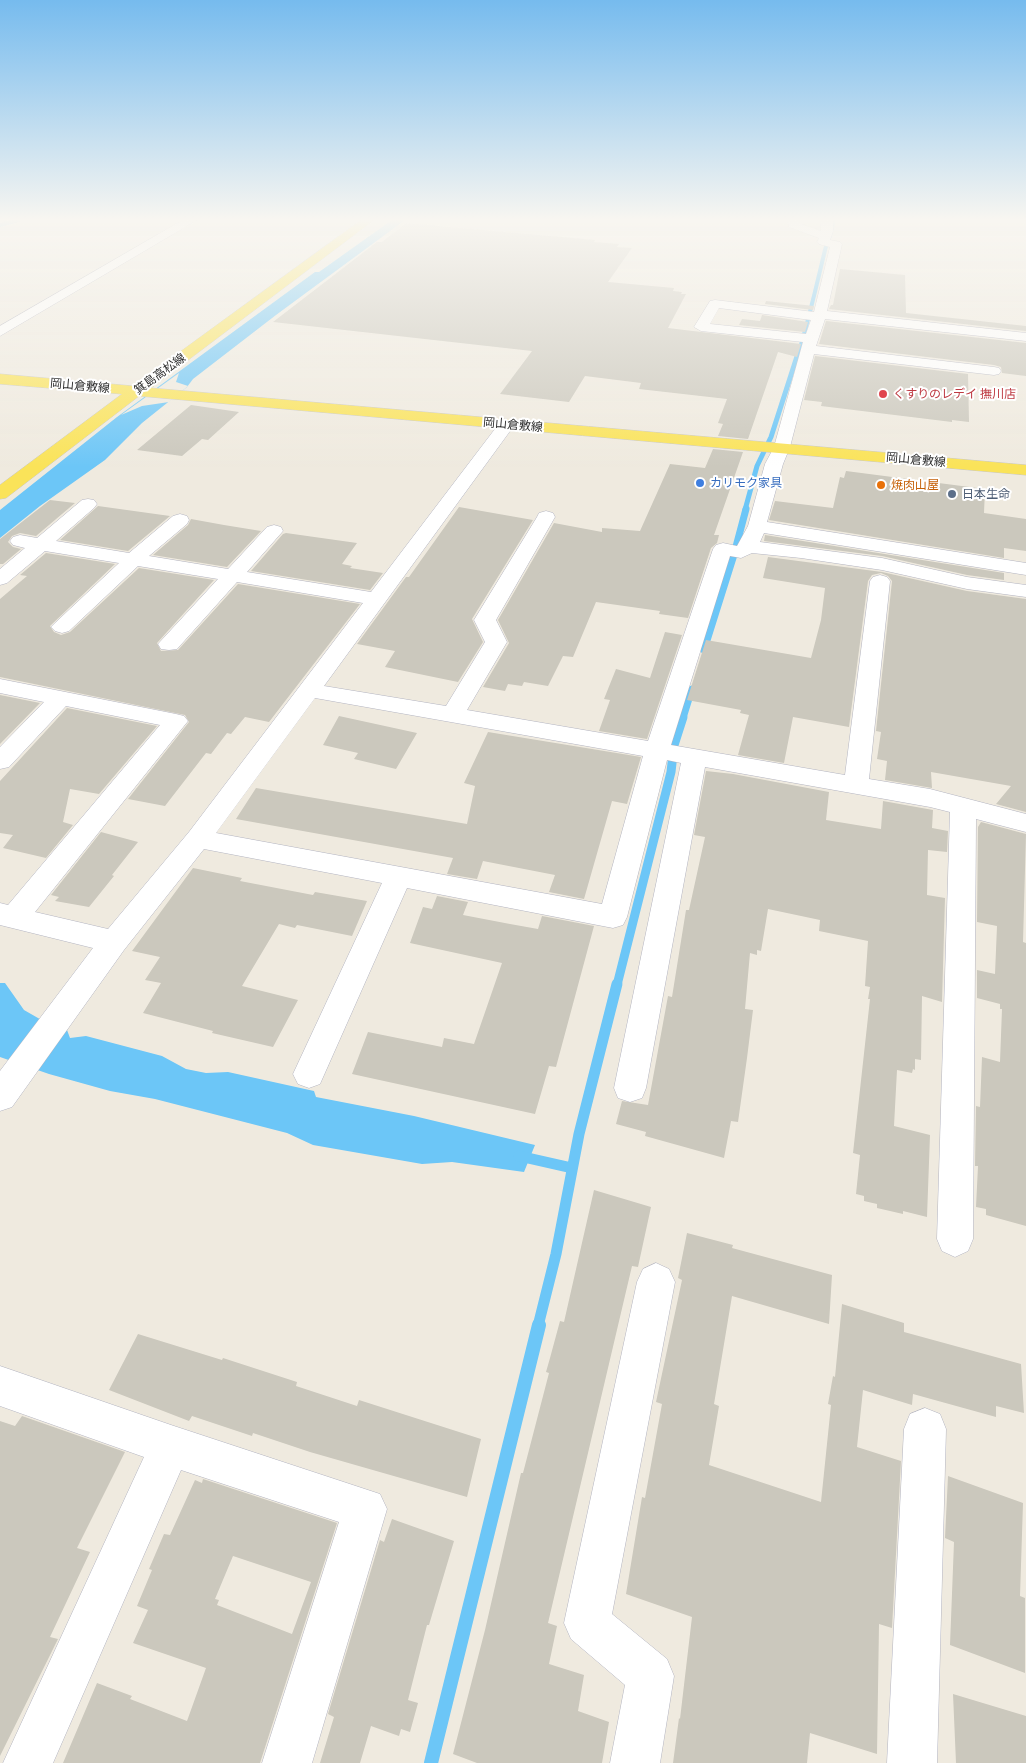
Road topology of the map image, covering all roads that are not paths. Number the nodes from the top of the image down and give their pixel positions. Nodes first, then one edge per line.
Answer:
1 (51, 302) edge
2 (262, 302) edge
3 (819, 302) edge
4 (815, 315) junction
5 (0, 332) edge
6 (1026, 336) edge
7 (806, 341) junction
8 (994, 371) dead end
9 (124, 378) dead end
10 (0, 379) edge
11 (110, 389) junction
12 (145, 392) junction
13 (95, 400) dead end
14 (507, 424) junction
15 (773, 447) junction
16 (1026, 470) edge
17 (0, 494) edge
18 (88, 504) dead end
19 (546, 517) dead end
20 (180, 520) dead end
21 (757, 526) junction
22 (274, 531) dead end
23 (20, 541) dead end
24 (41, 544) junction
25 (738, 549) junction
26 (134, 559) junction
27 (1026, 569) edge
28 (234, 576) junction
29 (0, 579) edge
30 (880, 581) dead end
31 (1026, 591) edge
32 (377, 599) junction
33 (62, 627) dead end
34 (168, 644) dead end
35 (0, 686) edge
36 (310, 690) junction
37 (61, 698) junction
38 (452, 715) junction
39 (674, 753) junction
40 (0, 761) edge
41 (856, 785) junction
42 (963, 806) junction
43 (1026, 823) edge
44 (198, 839) junction
45 (399, 876) junction
46 (7, 916) edge
47 (114, 942) junction
48 (308, 1074) dead end
49 (630, 1088) dead end
50 (0, 1097) edge
51 (955, 1239) dead end
52 (656, 1282) dead end
53 (0, 1386) edge
54 (925, 1429) dead end
55 (171, 1446) junction
56 (28, 1763) edge
57 (287, 1763) edge
58 (636, 1763) edge
59 (912, 1763) edge

1 - 5 street
2 - 12 main road, 箕島高松線
3 - 4 street
4 - 6 street
4 - 7 street
4 - 7 street
7 - 8 street
7 - 15 street
9 - 11 main road, 箕島高松線
10 - 11 main road, 岡山倉敷線
11 - 12 main road, 岡山倉敷線
11 - 13 main road, 箕島高松線
12 - 14 main road, 岡山倉敷線
12 - 17 main road, 箕島高松線
14 - 15 main road, 岡山倉敷線
14 - 32 street
15 - 16 main road, 岡山倉敷線
15 - 21 street
18 - 24 street
19 - 38 street
20 - 26 street
21 - 25 street
21 - 27 street
22 - 28 street
23 - 24 street
24 - 26 street
24 - 29 street
25 - 31 street
25 - 39 street
26 - 28 street
26 - 33 street
28 - 32 street
28 - 34 street
30 - 41 street
32 - 36 street
35 - 37 street
36 - 38 street
36 - 44 street
37 - 40 street
37 - 46 street
38 - 39 street
39 - 41 street
39 - 45 street
39 - 49 street
41 - 42 street
42 - 43 street
42 - 51 street
44 - 45 street
44 - 47 street
45 - 48 street
46 - 47 street
47 - 50 street
52 - 58 street
53 - 55 street
54 - 59 street
55 - 56 street
55 - 57 street

